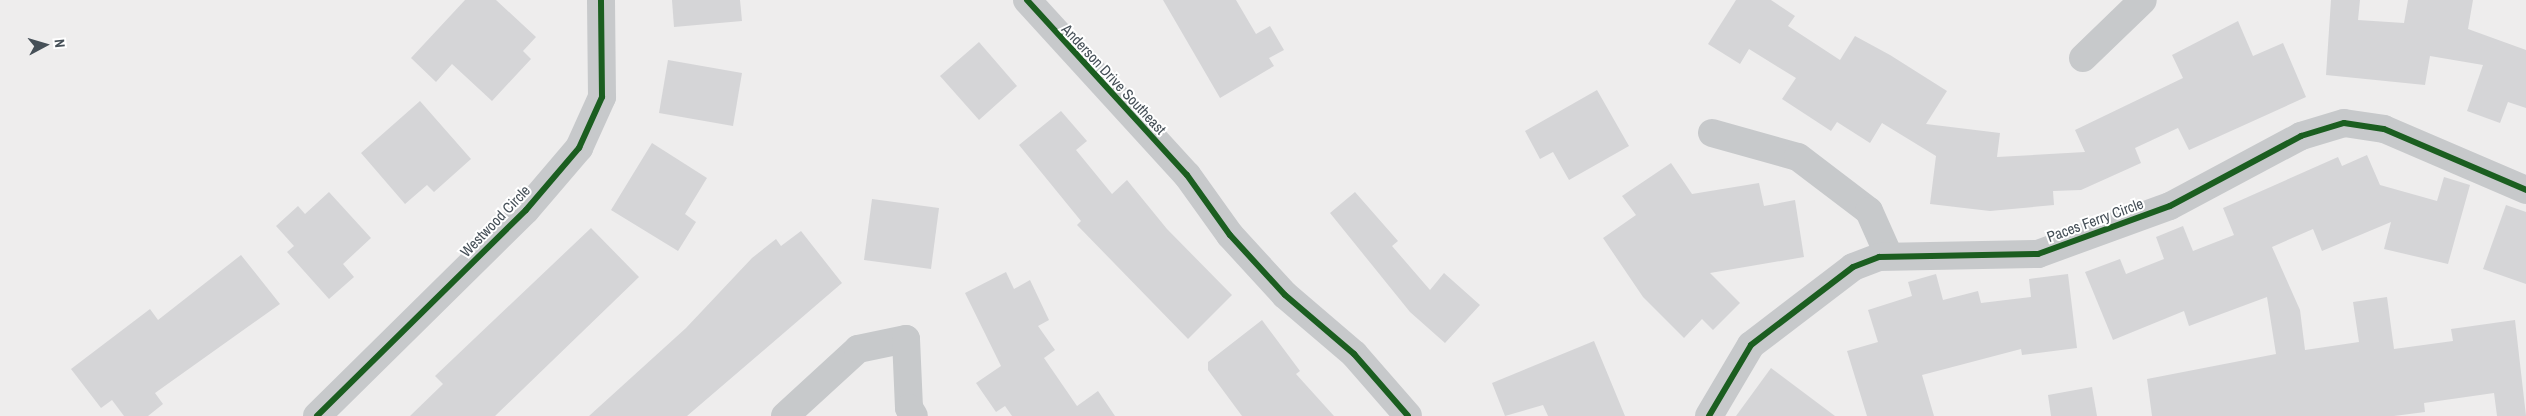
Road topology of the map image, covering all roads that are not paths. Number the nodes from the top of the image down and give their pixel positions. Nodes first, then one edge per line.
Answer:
1 (601, 0) edge
2 (1027, 0) edge
3 (2143, 0) edge
4 (2083, 58) dead end
5 (1712, 133) dead end
6 (2526, 190) edge
7 (1889, 256) junction
8 (317, 416) edge
9 (785, 416) edge
10 (914, 416) edge
11 (1408, 416) edge
12 (1709, 416) edge

1 - 8 street, Westwood Circle
2 - 11 street, Anderson Drive Southeast
3 - 4 street
5 - 7 street
6 - 7 street, Paces Ferry Circle
7 - 12 street, Paces Ferry Circle
9 - 10 street

